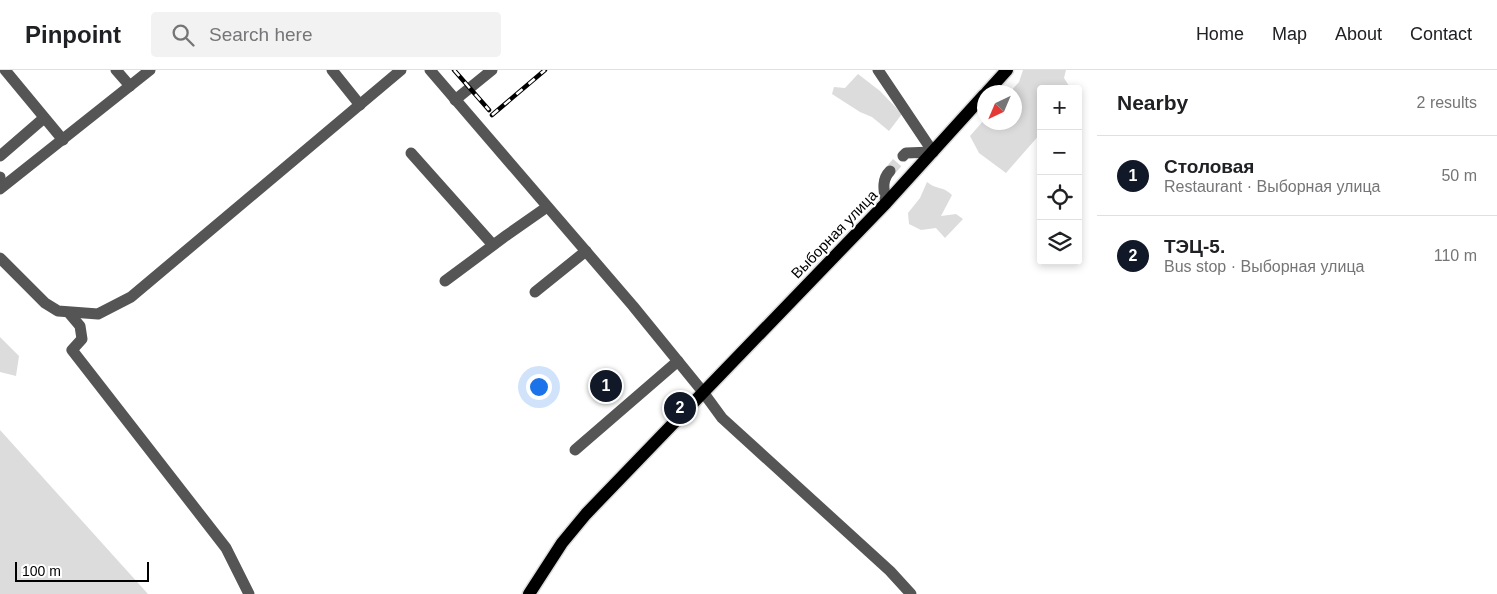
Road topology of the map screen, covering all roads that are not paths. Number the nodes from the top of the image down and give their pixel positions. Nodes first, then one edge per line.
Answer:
1 (4, 70) edge
2 (116, 70) edge
3 (150, 70) edge
4 (332, 70) edge
5 (401, 70) edge
6 (430, 70) edge
7 (492, 70) edge
8 (878, 70) edge
9 (1007, 70) edge
10 (994, 85) edge
11 (130, 86) junction
12 (455, 100) junction
13 (977, 104) edge
14 (360, 105) junction
15 (44, 118) junction
16 (63, 140) junction
17 (933, 152) junction
18 (411, 153) dead end
19 (0, 156) edge
20 (903, 156) tunnel mouth
21 (890, 171) tunnel mouth
22 (0, 189) edge
23 (886, 203) junction
24 (548, 207) junction
25 (493, 245) junction
26 (586, 251) junction
27 (0, 258) edge
28 (445, 281) dead end
29 (535, 292) dead end
30 (69, 313) junction
31 (678, 361) junction
32 (703, 392) junction
33 (574, 450) dead end
34 (249, 594) edge
35 (529, 594) edge
36 (911, 594) edge

1 - 15 street
2 - 11 street
3 - 11 street
4 - 14 street
5 - 14 street
6 - 12 street
7 - 12 street
8 - 17 street
9 - 10 main road, Выборная улица
11 - 16 street
12 - 24 street
13 - 17 main road, Выборная улица
14 - 30 street
15 - 16 street
15 - 19 street
16 - 22 street
17 - 20 street
17 - 23 main road, Выборная улица
18 - 25 street
21 - 23 street
23 - 32 main road, Выборная улица
24 - 25 street
24 - 26 street
25 - 28 street
26 - 29 street
26 - 31 street
27 - 30 street
30 - 34 street
31 - 32 street
31 - 33 street
32 - 35 main road, Выборная улица
32 - 36 street

